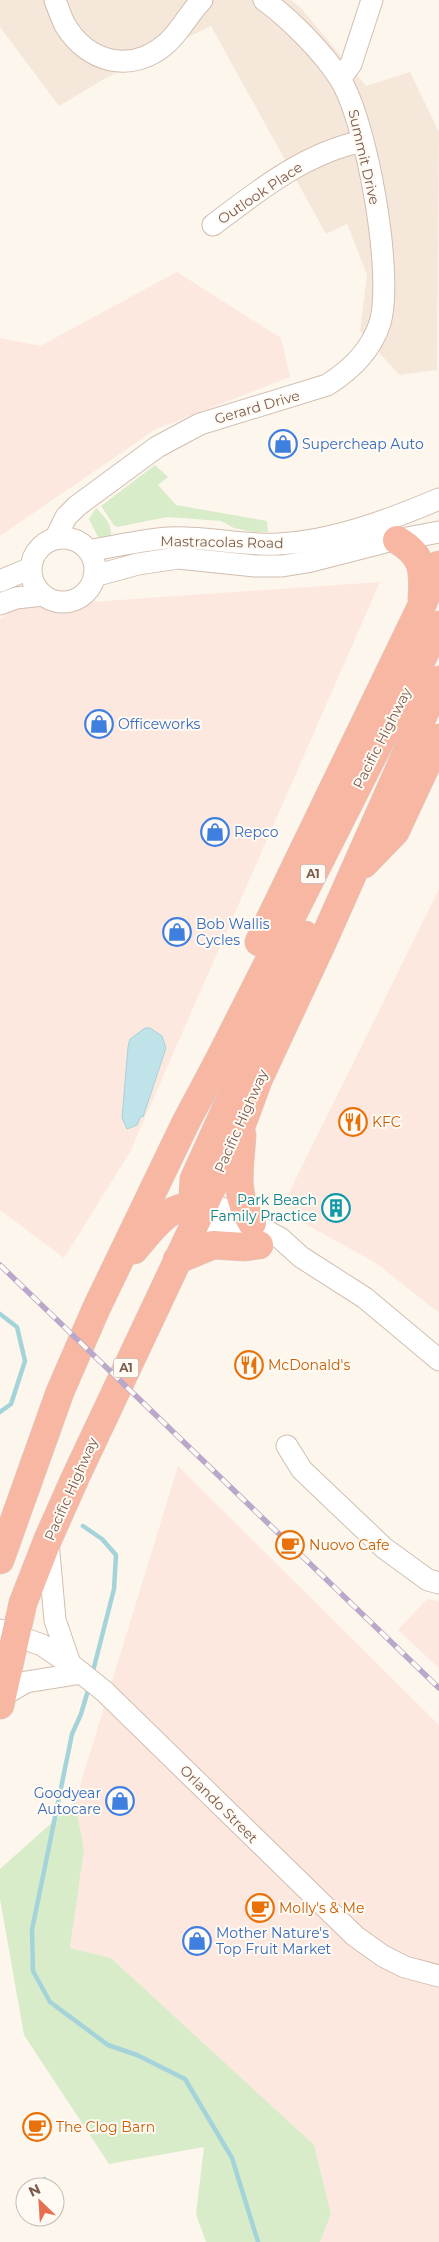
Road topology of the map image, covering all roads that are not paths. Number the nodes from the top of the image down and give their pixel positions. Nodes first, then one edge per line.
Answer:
1 (55, 0) edge
2 (202, 0) edge
3 (264, 0) edge
4 (372, 0) edge
5 (340, 79) junction
6 (362, 141) junction
7 (213, 225) dead end
8 (384, 287) joint
9 (439, 498) edge
10 (439, 532) edge
11 (397, 540) junction
12 (73, 543) junction
13 (439, 566) edge
14 (31, 568) junction
15 (94, 576) junction
16 (0, 581) edge
17 (43, 595) junction
18 (0, 604) edge
19 (430, 615) edge
20 (439, 680) edge
21 (439, 738) edge
22 (378, 744) junction
23 (351, 878) junction
24 (186, 1122) junction
25 (242, 1124) junction
26 (202, 1209) junction
27 (255, 1234) junction
28 (177, 1260) junction
29 (112, 1276) junction
30 (439, 1360) edge
31 (287, 1446) dead end
32 (48, 1539) junction
33 (0, 1560) edge
34 (439, 1583) edge
35 (8, 1633) edge
36 (76, 1668) junction
37 (1, 1701) edge
38 (439, 1976) edge

1 - 2 street
3 - 5 street, Summit Drive
4 - 5 street
5 - 6 street, Summit Drive
6 - 7 street, Outlook Place
6 - 8 street, Summit Drive
8 - 12 street, Gerard Drive
9 - 12 street, Mastracolas Road
10 - 11 street, Mastracolas Road
11 - 15 street, Mastracolas Road
11 - 19 highway
12 - 14 street
12 - 15 street
13 - 19 highway
14 - 16 street
14 - 17 street
15 - 17 street
17 - 18 street
19 - 22 highway, Pacific Highway / A1
19 - 24 highway
20 - 23 highway, Pacific Highway / A1
21 - 23 highway
22 - 24 highway, Pacific Highway / A1
22 - 26 highway
23 - 25 highway, Pacific Highway / A1
24 - 29 highway, Pacific Highway / A1
25 - 26 highway, Pacific Highway / A1
25 - 27 highway
26 - 27 street
26 - 28 highway, Pacific Highway / A1
26 - 29 highway
27 - 28 highway
27 - 30 street
28 - 32 highway, Pacific Highway / A1
29 - 33 highway, Pacific Highway / A1
31 - 34 street
32 - 35 highway, Pacific Highway / A1
32 - 36 street
35 - 36 street, Orlando Street
35 - 37 highway, Pacific Highway / A1
36 - 37 street
36 - 38 street, Orlando Street

